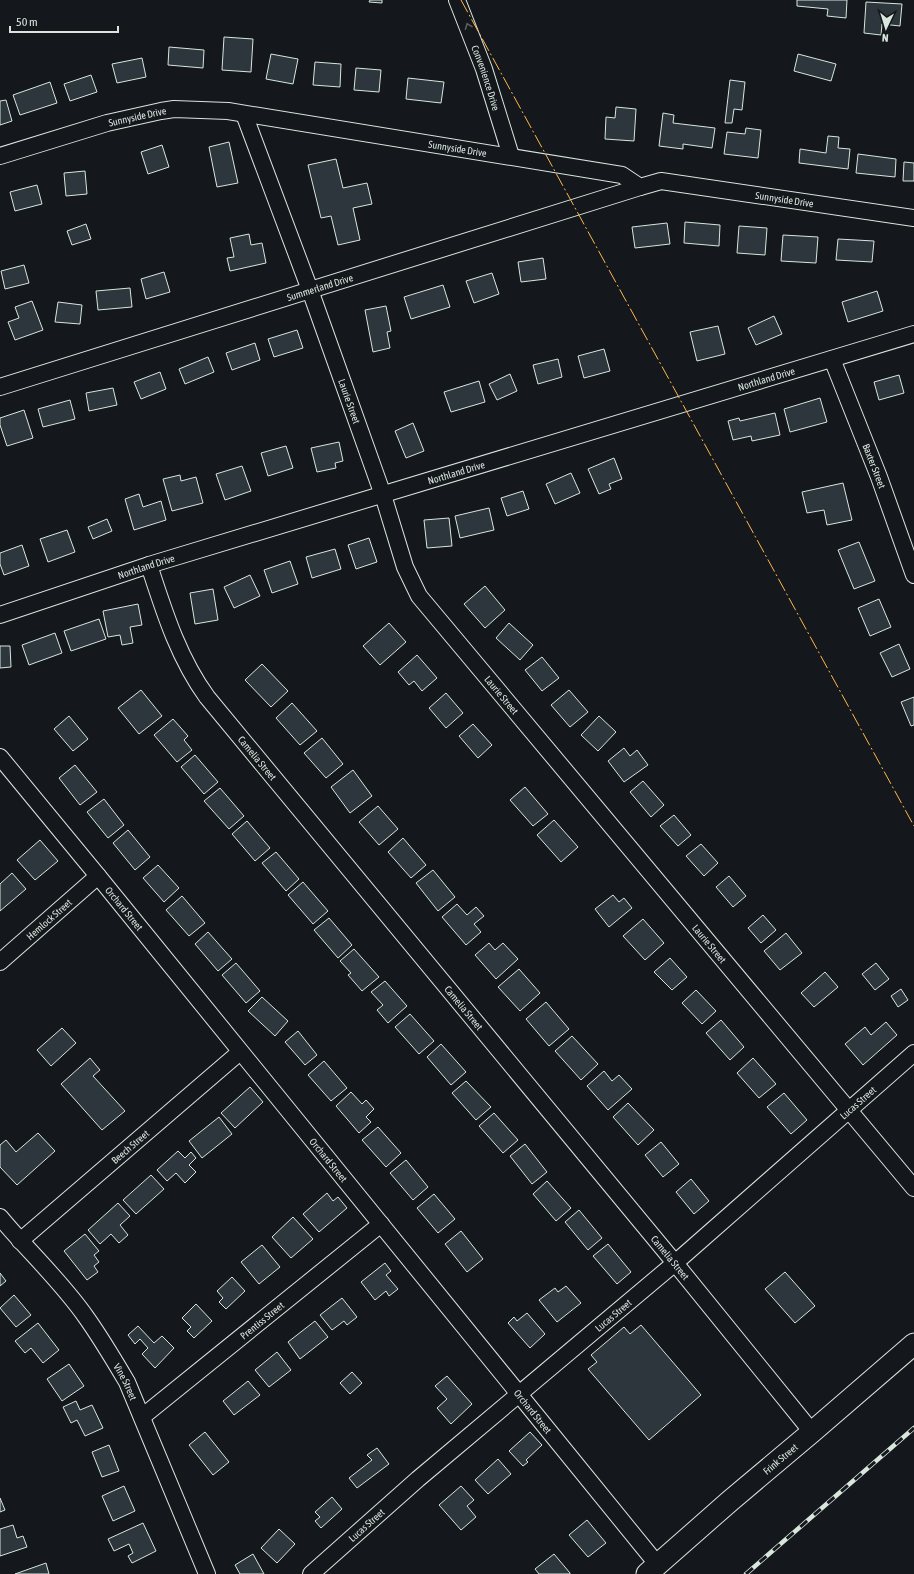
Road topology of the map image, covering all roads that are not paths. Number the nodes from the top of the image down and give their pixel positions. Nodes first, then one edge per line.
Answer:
1 (457, 0) edge
2 (244, 114) junction
3 (0, 156) edge
4 (511, 156) junction
5 (640, 187) junction
6 (914, 218) edge
7 (310, 290) junction
8 (914, 334) edge
9 (832, 358) junction
10 (0, 387) edge
11 (383, 495) junction
12 (149, 565) junction
13 (914, 575) edge
14 (0, 615) edge
15 (0, 757) edge
16 (98, 876) junction
17 (0, 962) edge
18 (240, 1052) junction
19 (914, 1053) edge
20 (849, 1110) junction
21 (914, 1188) edge
22 (0, 1217) edge
23 (381, 1224) junction
24 (20, 1241) junction
25 (675, 1263) junction
26 (914, 1344) edge
27 (520, 1395) junction
28 (142, 1417) junction
29 (812, 1432) junction
30 (652, 1569) edge
31 (207, 1574) edge
32 (310, 1574) edge

4 -> 1 street, Convenience Drive
2 - 3 street, Sunnyside Drive
2 - 4 street, Sunnyside Drive
2 - 7 street, Laurie Street
4 - 5 street, Sunnyside Drive
5 - 6 street, Sunnyside Drive
5 - 7 street, Summerland Drive
7 - 10 street, Summerland Drive
7 - 11 street, Laurie Street
8 - 9 street, Northland Drive
9 - 11 street, Northland Drive
9 - 13 street, Baxter Street
11 - 12 street, Northland Drive
11 - 20 street, Laurie Street
12 - 14 street, Northland Drive
12 - 25 street, Camelia Street
15 - 16 street, Orchard Street
16 - 17 street, Hemlock Street
16 - 18 street, Orchard Street
18 - 23 street, Orchard Street
18 - 24 street, Beech Street
19 - 20 street, Lucas Street
20 - 21 street, Laurie Street
20 - 25 street, Lucas Street
22 - 24 street, Vine Street
23 - 27 street, Orchard Street
23 - 28 street, Prentiss Street
24 - 28 street, Vine Street
25 - 27 street, Lucas Street
25 - 29 street, Camelia Street
26 - 29 main road, Frink Street
27 - 30 street, Orchard Street
27 - 32 street, Lucas Street
28 - 31 street, Vine Street
29 - 30 main road, Frink Street

